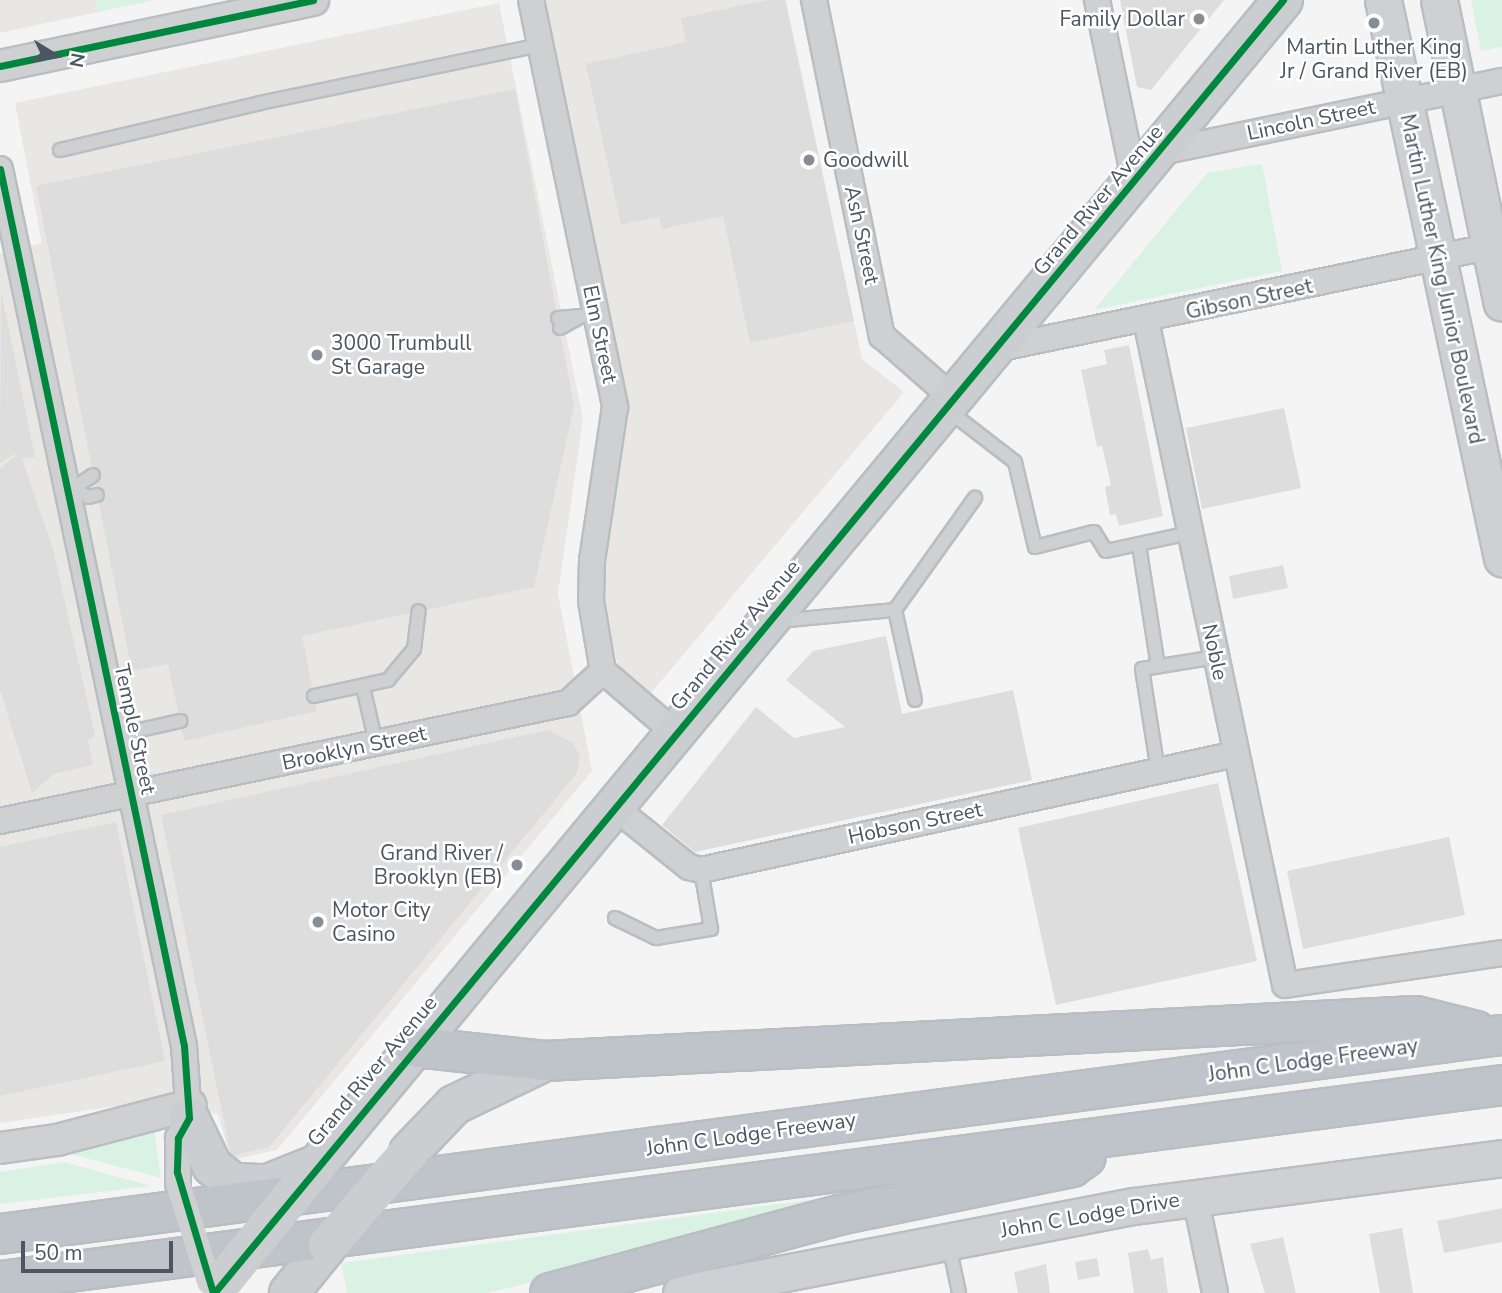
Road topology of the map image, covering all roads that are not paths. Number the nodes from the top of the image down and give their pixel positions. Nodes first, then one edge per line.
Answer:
1 (313, 0) edge
2 (531, 0) edge
3 (814, 0) edge
4 (1097, 0) edge
5 (1283, 0) edge
6 (1383, 0) edge
7 (1444, 4) edge
8 (249, 7) edge
9 (541, 46) junction
10 (0, 66) edge
11 (1502, 81) edge
12 (1458, 90) junction
13 (1404, 101) junction
14 (60, 150) dead end
15 (1161, 152) junction
16 (0, 169) edge
17 (1135, 183) junction
18 (1496, 245) edge
19 (8, 246) edge
20 (1437, 257) junction
21 (1502, 303) edge
22 (587, 316) junction
23 (1146, 320) junction
24 (559, 323) dead end
25 (996, 349) junction
26 (950, 404) junction
27 (1492, 471) edge
28 (93, 475) dead end
29 (72, 491) junction
30 (97, 495) dead end
31 (975, 498) dead end
32 (1190, 533) junction
33 (1139, 545) junction
34 (1502, 558) edge
35 (895, 610) junction
36 (419, 611) dead end
37 (768, 622) junction
38 (1216, 657) junction
39 (1158, 667) junction
40 (603, 671) junction
41 (363, 687) junction
42 (314, 696) dead end
43 (915, 700) dead end
44 (180, 721) dead end
45 (675, 733) junction
46 (118, 735) junction
47 (376, 743) junction
48 (1236, 754) junction
49 (1158, 771) junction
50 (131, 794) junction
51 (614, 807) junction
52 (0, 821) edge
53 (701, 870) junction
54 (615, 918) dead end
55 (1502, 953) edge
56 (1498, 1035) edge
57 (415, 1047) junction
58 (545, 1061) junction
59 (1502, 1085) edge
60 (189, 1112) junction
61 (1117, 1137) junction
62 (0, 1148) edge
63 (1502, 1158) edge
64 (318, 1164) junction
65 (1195, 1196) junction
66 (0, 1234) edge
67 (948, 1241) junction
68 (313, 1272) edge
69 (0, 1280) edge
70 (215, 1287) edge
71 (691, 1292) edge
72 (550, 1293) edge
73 (959, 1293) edge
74 (1215, 1293) edge

1 - 8 street
2 - 9 street, Elm Street
3 - 26 street, Ash Street
4 - 17 street
5 - 15 main road, Grand River Avenue
6 - 13 main road, Martin Luther King Junior Boulevard
7 - 12 main road
8 - 10 street
9 - 14 lane
9 - 22 street, Elm Street
11 - 12 street, Lincoln Street
12 - 13 street, Lincoln Street
12 - 18 main road
13 - 15 street, Lincoln Street
13 - 20 main road, Martin Luther King Junior Boulevard
15 - 17 main road, Grand River Avenue
16 - 19 street, Temple Street
17 - 25 main road, Grand River Avenue
18 - 20 street, Gibson Street
18 - 21 main road
19 - 29 street, Temple Street
20 - 23 street, Gibson Street
20 - 27 main road, Martin Luther King Junior Boulevard
22 - 24 lane
22 - 40 street, Elm Street
23 - 25 street, Gibson Street
23 - 32 street, Noble
25 - 26 main road, Grand River Avenue
26 - 33 lane
26 - 37 main road, Grand River Avenue
27 - 34 main road, Martin Luther King Junior Boulevard
28 - 29 lane
29 - 30 lane
29 - 46 street, Temple Street
31 - 35 lane
32 - 33 lane
32 - 38 street, Noble
33 - 39 lane
35 - 37 lane
35 - 43 lane
36 - 41 lane
37 - 45 main road, Grand River Avenue
38 - 39 lane
38 - 48 street, Noble
39 - 49 lane
40 - 45 street
40 - 47 street, Brooklyn Street
41 - 42 lane
41 - 47 lane
44 - 46 lane
45 - 51 main road, Grand River Avenue
46 - 50 street, Temple Street
47 - 50 street, Brooklyn Street
48 - 49 street, Hobson Street
48 - 55 street, Noble
49 - 53 street, Hobson Street
50 - 52 street, Brooklyn Street
50 - 60 street, Temple Street
51 - 53 street
51 - 57 main road, Grand River Avenue
53 - 54 lane
56 - 58 highway
56 - 66 highway, John C Lodge Freeway
57 - 58 highway
57 - 64 main road, Grand River Avenue
58 - 68 main road, bridge
59 - 61 highway
60 - 62 street
60 - 64 main road
60 - 70 street, Temple Street, bridge
61 - 69 highway
61 - 72 highway
63 - 65 main road, John C Lodge Drive
64 - 70 main road, Grand River Avenue, bridge
65 - 67 main road, John C Lodge Drive
65 - 74 street
67 - 71 main road, John C Lodge Drive
67 - 73 lane

